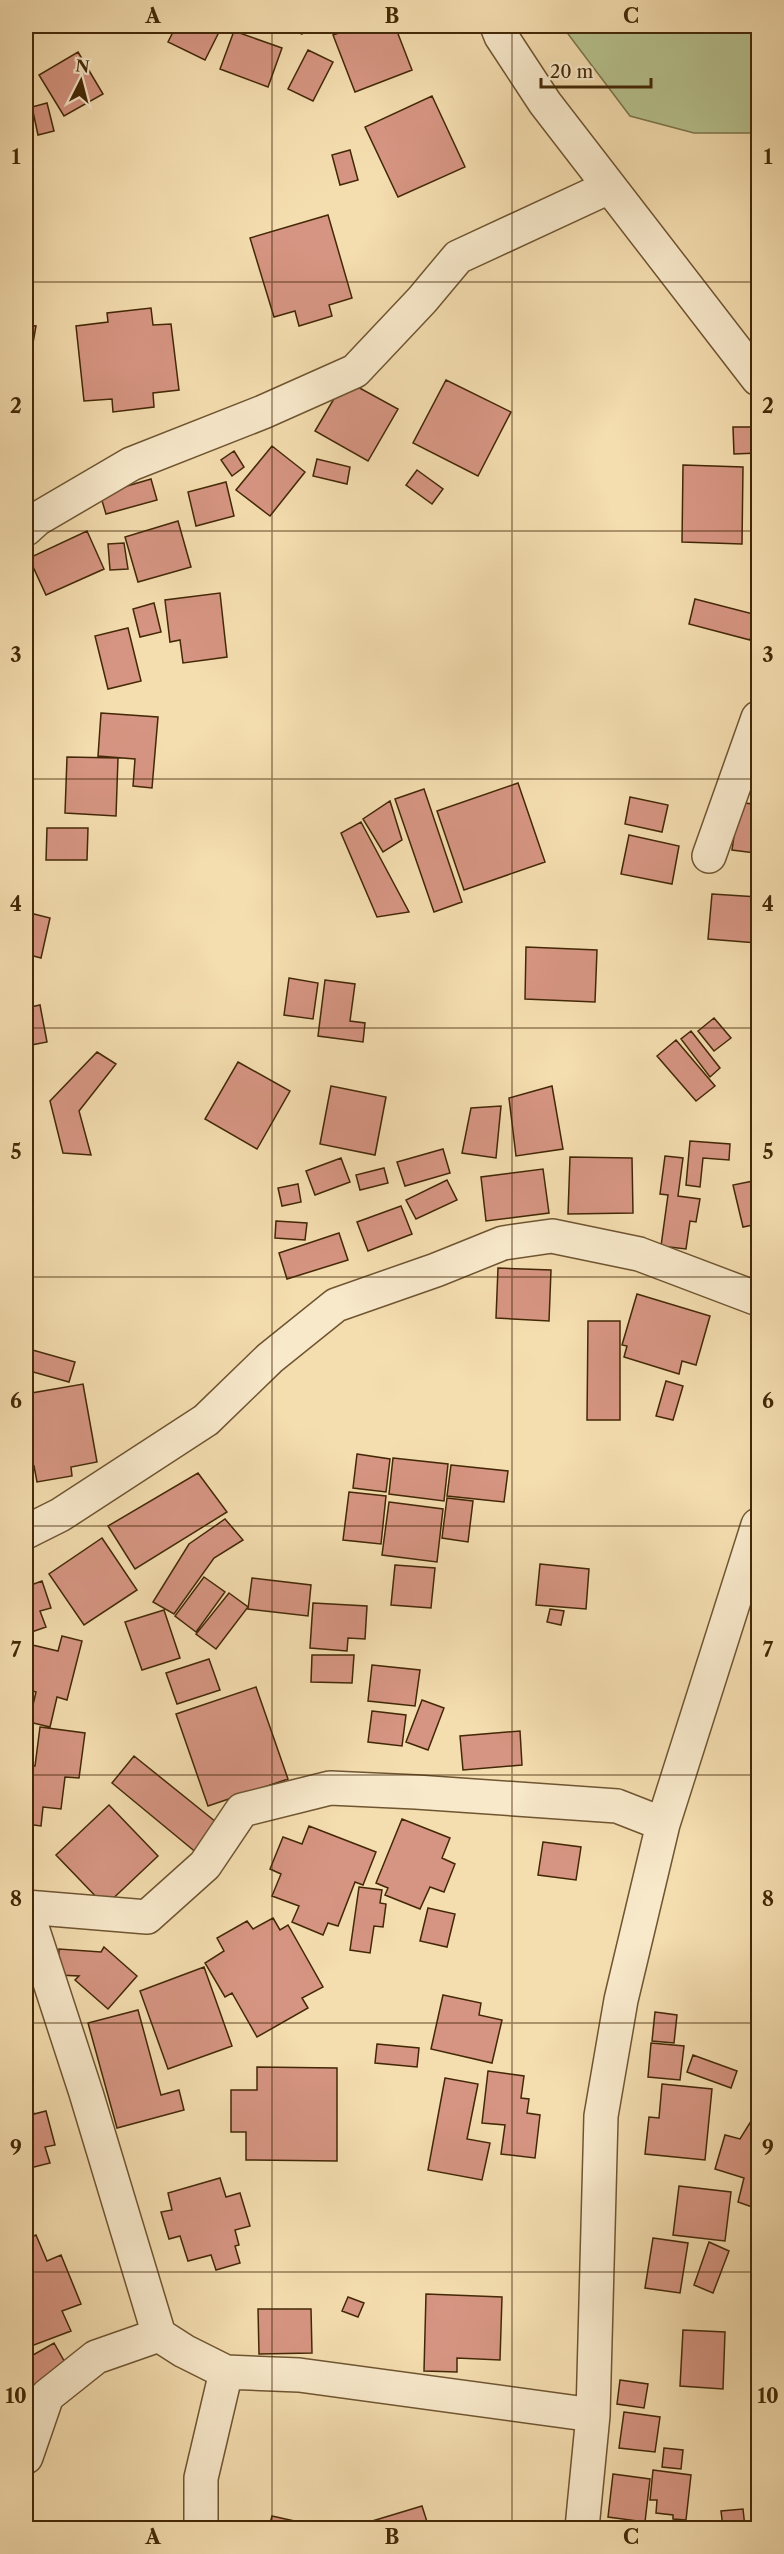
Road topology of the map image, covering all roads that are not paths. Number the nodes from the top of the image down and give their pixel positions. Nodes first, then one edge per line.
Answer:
1 (498, 26) edge
2 (609, 187) junction
3 (759, 379) edge
4 (26, 528) edge
5 (759, 718) edge
6 (709, 856) dead end
7 (759, 1299) edge
8 (759, 1525) edge
9 (26, 1532) edge
10 (663, 1824) junction
11 (26, 1908) edge
12 (159, 2335) junction
13 (226, 2372) junction
14 (593, 2415) junction
15 (26, 2457) edge
16 (201, 2529) edge
17 (582, 2529) edge

1 - 2 street
2 - 3 street
2 - 4 street
5 - 6 street
7 - 9 street
8 - 10 street
10 - 11 street
10 - 14 street
11 - 12 street
12 - 13 street
12 - 15 street
13 - 14 street
13 - 16 street
14 - 17 street

